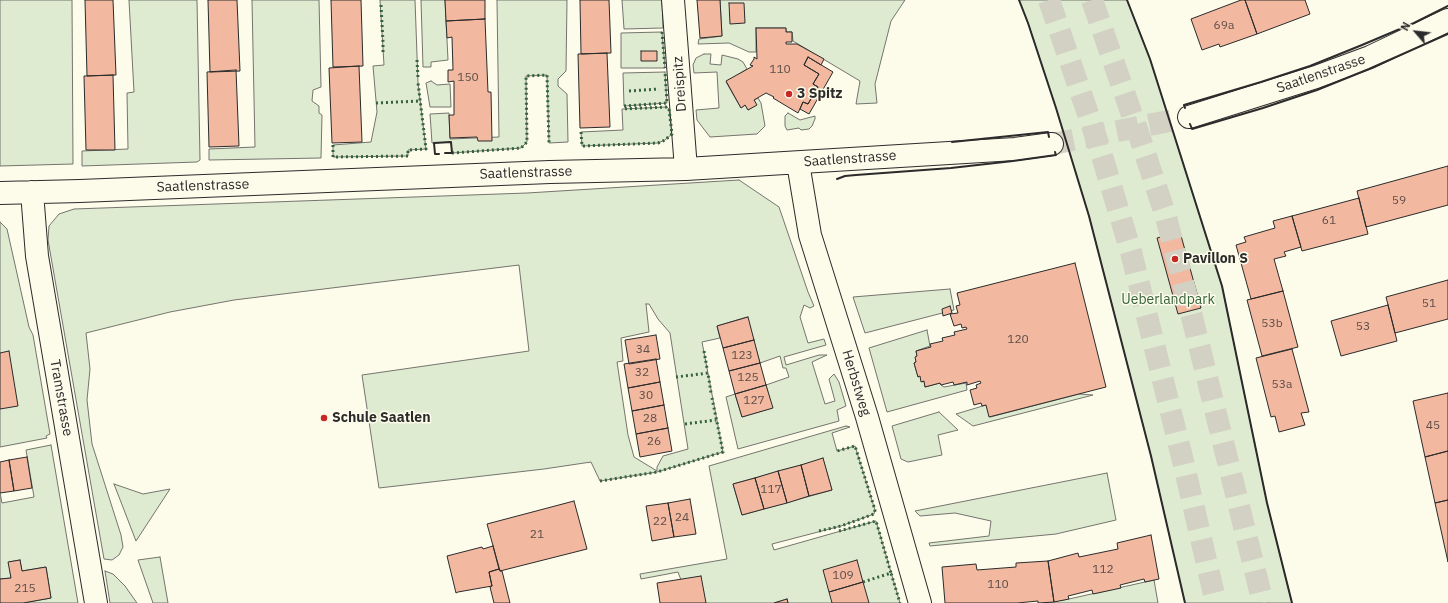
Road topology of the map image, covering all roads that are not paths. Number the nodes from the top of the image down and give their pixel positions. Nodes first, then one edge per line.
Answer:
1 (673, 0) edge
2 (1448, 20) edge
3 (1189, 117) tunnel mouth
4 (1052, 144) tunnel mouth
5 (798, 163) junction
6 (686, 169) junction
7 (32, 192) junction
8 (0, 193) edge
9 (96, 603) edge
10 (920, 603) edge

1 - 6 street, Dreispitz
2 - 3 street, Saatlenstrasse
4 - 5 street, Saatlenstrasse
5 - 6 street, Saatlenstrasse
5 - 10 street, Herbstweg
6 - 7 street, Saatlenstrasse
7 - 8 street, Saatlenstrasse
7 - 9 street, Tramstrasse

